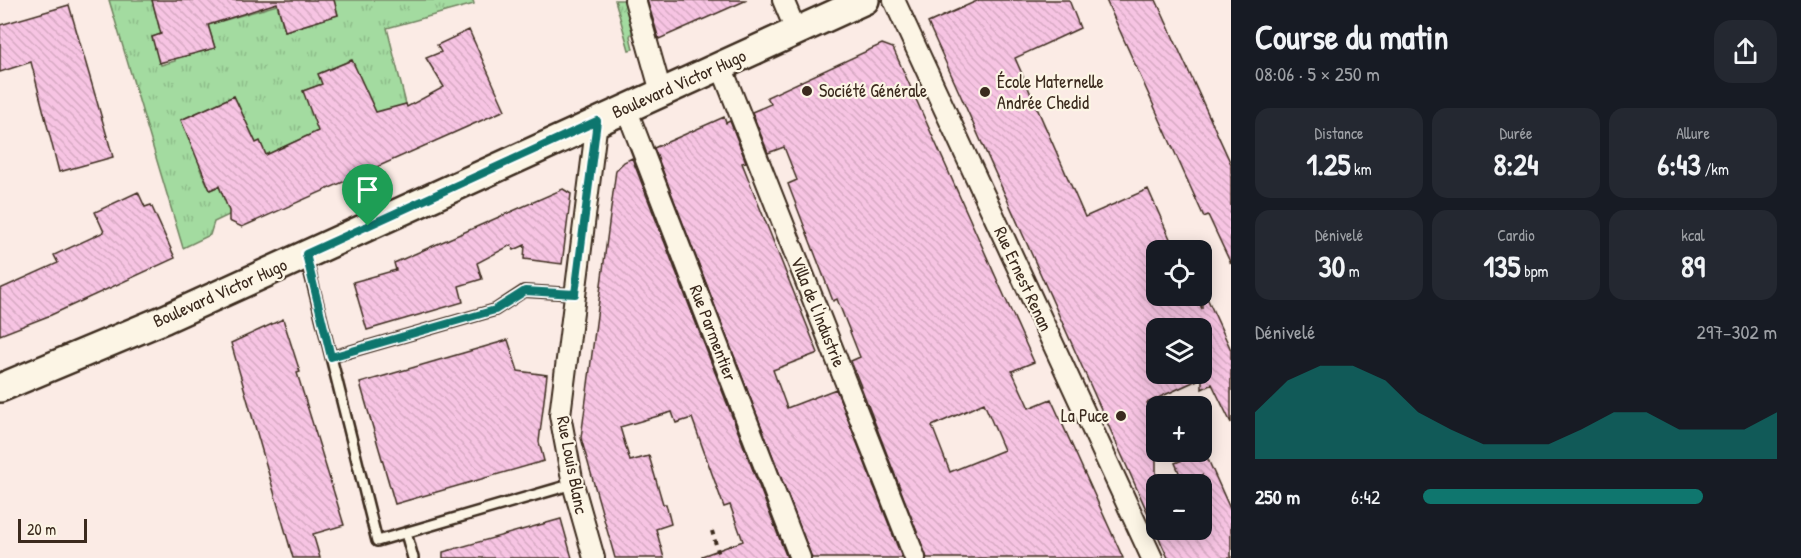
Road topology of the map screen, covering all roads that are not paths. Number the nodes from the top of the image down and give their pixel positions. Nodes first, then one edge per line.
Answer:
1 (635, 0) edge
2 (783, 0) edge
3 (865, 0) edge
4 (894, 0) edge
5 (796, 31) junction
6 (721, 66) junction
7 (661, 92) junction
8 (626, 108) junction
9 (597, 121) junction
10 (306, 254) junction
11 (575, 294) junction
12 (331, 357) junction
13 (0, 388) edge
14 (573, 484) junction
15 (406, 533) junction
16 (412, 558) edge
17 (594, 558) edge
18 (800, 558) edge
19 (915, 558) edge
20 (1152, 558) edge

1 - 7 street
2 - 5 street
3 - 5 main road, Boulevard Victor Hugo
4 - 20 street, Rue Ernest Renan
5 - 6 main road, Boulevard Victor Hugo
6 - 7 main road, Boulevard Victor Hugo
6 - 19 street, Villa de l'Industrie
7 - 8 main road, Boulevard Victor Hugo
8 - 9 main road, Boulevard Victor Hugo
8 - 18 street, Rue Parmentier
9 - 10 main road, Boulevard Victor Hugo
9 - 11 street, Rue Louis Blanc
10 - 12 lane
10 - 13 main road, Boulevard Victor Hugo
11 - 12 lane
11 - 14 street, Rue Louis Blanc
12 - 15 lane
14 - 15 lane
14 - 17 street, Rue Louis Blanc
15 - 16 lane

